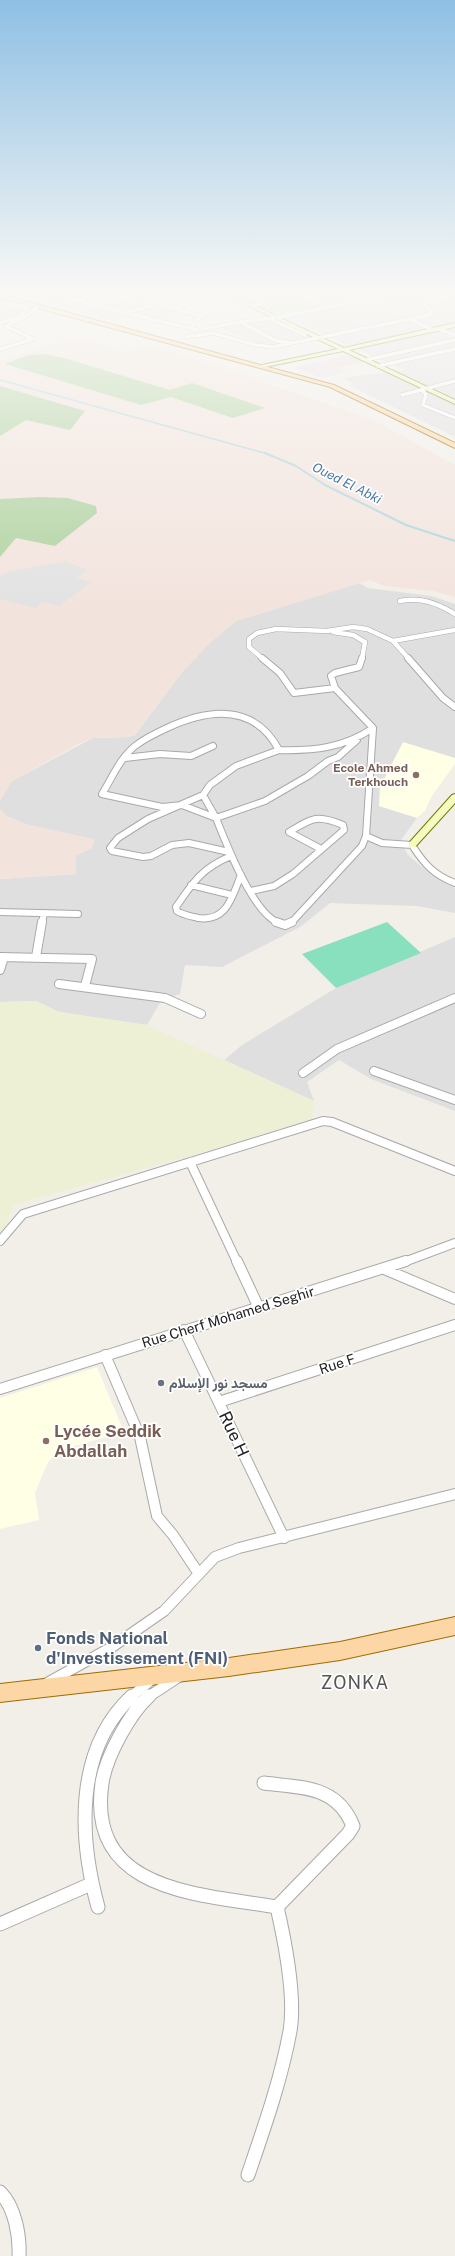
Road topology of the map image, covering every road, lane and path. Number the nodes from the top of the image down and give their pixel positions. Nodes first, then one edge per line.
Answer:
1 (357, 398) edge
2 (368, 398) edge
3 (425, 398) edge
4 (455, 418) edge
5 (455, 441) edge
6 (455, 446) edge
7 (400, 601) dead end
8 (455, 614) edge
9 (455, 630) edge
10 (328, 631) junction
11 (393, 641) junction
12 (335, 688) junction
13 (455, 707) edge
14 (370, 730) junction
15 (213, 746) dead end
16 (279, 750) junction
17 (125, 758) junction
18 (203, 795) junction
19 (455, 797) edge
20 (182, 805) junction
21 (216, 818) junction
22 (366, 836) junction
23 (382, 843) junction
24 (412, 845) junction
25 (362, 846) junction
26 (321, 849) junction
27 (230, 854) junction
28 (241, 875) junction
29 (455, 883) edge
30 (191, 886) junction
31 (251, 891) junction
32 (232, 895) junction
33 (0, 912) edge
34 (44, 914) junction
35 (78, 914) dead end
36 (2, 957) edge
37 (36, 957) junction
38 (0, 970) edge
39 (59, 984) dead end
40 (85, 986) junction
41 (455, 998) edge
42 (201, 1014) dead end
43 (374, 1071) dead end
44 (303, 1073) dead end
45 (455, 1100) edge
46 (190, 1162) junction
47 (455, 1171) edge
48 (0, 1241) edge
49 (455, 1243) edge
50 (384, 1269) junction
51 (455, 1299) edge
52 (258, 1306) junction
53 (455, 1325) edge
54 (184, 1330) junction
55 (105, 1355) junction
56 (0, 1389) edge
57 (219, 1402) junction
58 (455, 1494) edge
59 (284, 1538) junction
60 (199, 1574) junction
61 (455, 1626) edge
62 (187, 1672) junction
63 (156, 1675) junction
64 (36, 1689) junction
65 (0, 1693) edge
66 (264, 1783) dead end
67 (91, 1884) junction
68 (98, 1906) dead end
69 (277, 1906) junction
70 (0, 1924) edge
71 (248, 2176) dead end
72 (0, 2192) edge
73 (19, 2256) edge

1 - 6 main road
2 - 5 main road
3 - 4 street
7 - 8 street
9 - 11 street
10 - 11 street
10 - 12 street
10 - 12 street
11 - 13 street
12 - 14 street
14 - 16 street
14 - 21 street
14 - 22 street
15 - 17 street
16 - 17 street
16 - 18 street
17 - 20 street
18 - 20 street
18 - 21 street
19 - 24 street
20 - 21 street
20 - 27 street
21 - 27 street
22 - 23 street
22 - 25 street
23 - 24 street
23 - 25 street
24 - 29 street
25 - 31 street
26 - 26 street
26 - 31 street
27 - 28 street
27 - 30 street
28 - 31 street
28 - 32 street
30 - 32 street
30 - 32 street
33 - 34 street
34 - 35 street
34 - 37 street
36 - 37 street
36 - 38 street
37 - 40 street
39 - 40 street
40 - 42 street
41 - 44 street
43 - 45 street
46 - 47 street
46 - 48 street
46 - 52 street
49 - 50 street, Rue Cherf Mohamed Seghir
50 - 51 street
50 - 52 street, Rue Cherf Mohamed Seghir
52 - 54 street, Rue Cherf Mohamed Seghir
53 - 57 street, Rue F
54 - 55 street, Rue Cherf Mohamed Seghir
54 - 57 street, Rue H
55 - 56 street, Rue Cherf Mohamed Seghir
55 - 60 street
57 - 59 street, Rue H
58 - 59 street
59 - 60 street
60 - 64 street
61 - 62 main road
62 - 63 main road
62 - 69 street
63 - 64 main road
63 - 67 street
64 - 65 main road
66 - 69 street
67 - 68 street
67 - 70 street
69 - 71 street
72 - 73 street

